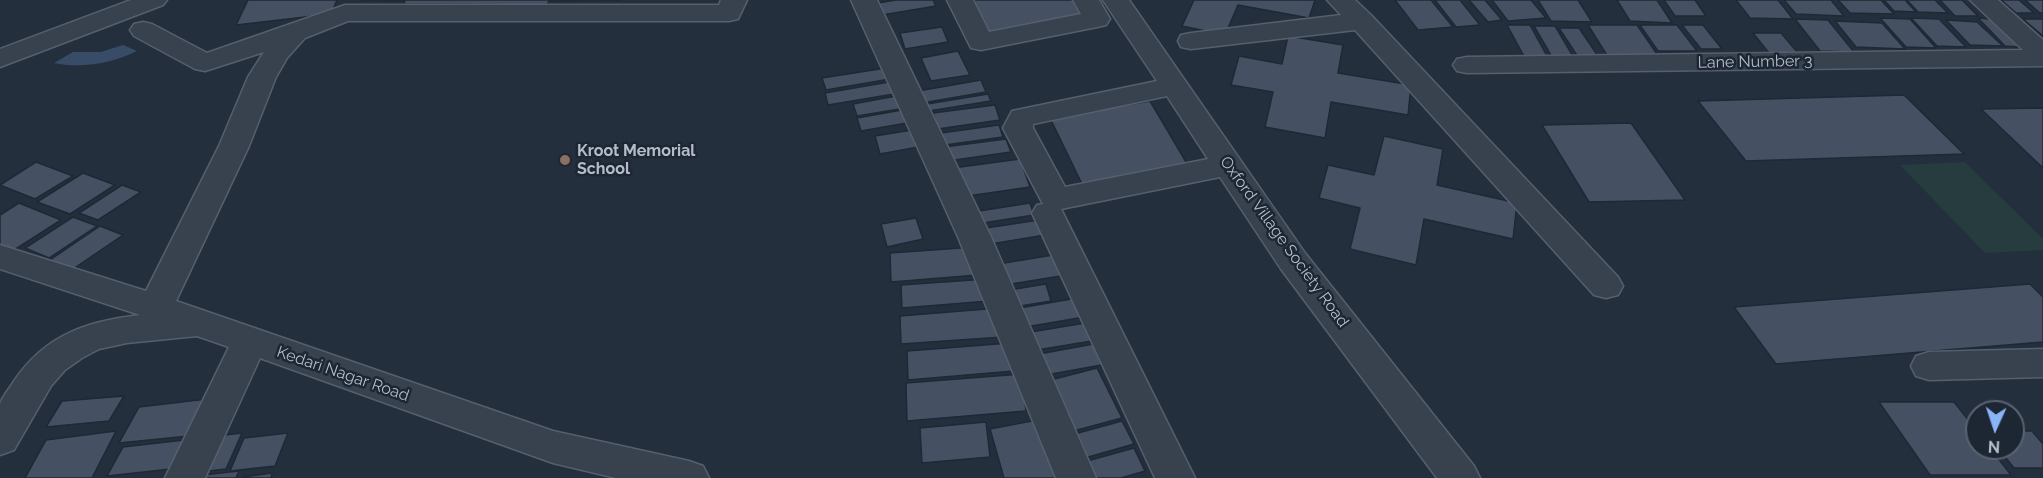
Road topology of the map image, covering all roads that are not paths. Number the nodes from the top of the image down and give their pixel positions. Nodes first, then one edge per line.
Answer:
1 (154, 0) edge
2 (734, 0) edge
3 (864, 0) edge
4 (960, 0) edge
5 (1340, 0) edge
6 (1983, 0) edge
7 (349, 6) edge
8 (1106, 8) edge
9 (1362, 21) junction
10 (310, 26) junction
11 (143, 30) dead end
12 (1191, 41) dead end
13 (2043, 56) edge
14 (0, 59) edge
15 (1467, 65) dead end
16 (1175, 86) junction
17 (1228, 165) junction
18 (1048, 213) dead end
19 (0, 257) edge
20 (1606, 286) dead end
21 (155, 307) junction
22 (200, 324) junction
23 (250, 341) junction
24 (2043, 363) edge
25 (1929, 366) dead end
26 (0, 439) edge
27 (185, 478) edge
28 (689, 478) edge
29 (1076, 478) edge
30 (1175, 478) edge
31 (1460, 478) edge

1 - 14 street
2 - 7 street
3 - 29 street
4 - 8 street
5 - 9 street
6 - 13 street
7 - 10 street
8 - 16 street, Oxford Village Society Road
9 - 12 street
9 - 20 street
10 - 11 street
10 - 21 street
13 - 15 street, Lane Number 3
16 - 17 street, Oxford Village Society Road
16 - 17 street
17 - 31 street, Oxford Village Society Road
18 - 30 street
19 - 21 street, Kedari Nagar Road
21 - 22 street, Kedari Nagar Road
22 - 23 street, Kedari Nagar Road
22 - 26 street
23 - 27 street
23 - 28 street, Kedari Nagar Road
24 - 25 street

